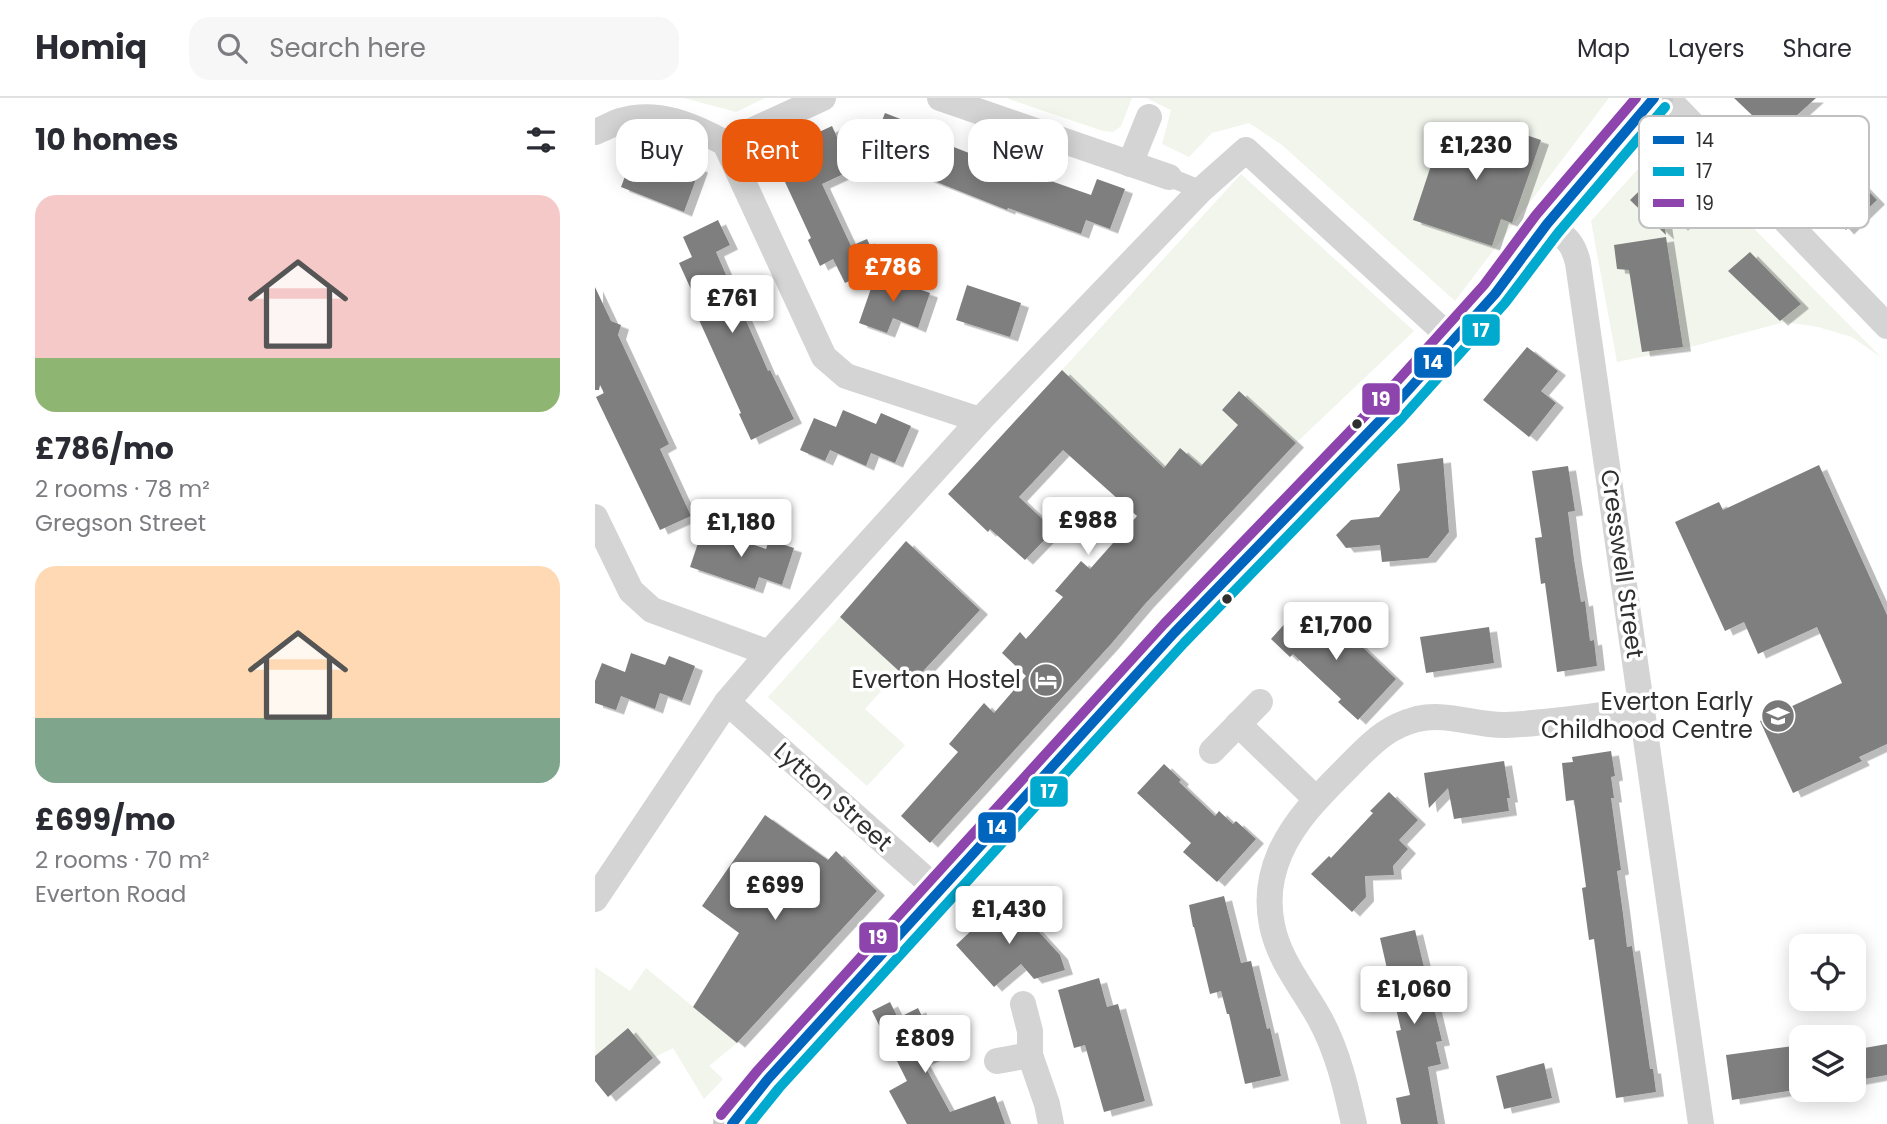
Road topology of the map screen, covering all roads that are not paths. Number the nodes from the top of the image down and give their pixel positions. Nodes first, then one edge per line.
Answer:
1 (823, 98) edge
2 (940, 98) edge
3 (1655, 99) edge
4 (1640, 116) edge
5 (1672, 116) edge
6 (1149, 117) dead end
7 (1639, 118) edge
8 (777, 119) edge
9 (595, 132) edge
10 (722, 141) edge
11 (1131, 164) junction
12 (1169, 177) joint
13 (743, 182) edge
14 (1201, 190) junction
15 (1547, 224) junction
16 (1787, 228) edge
17 (1887, 326) edge
18 (1453, 341) junction
19 (980, 421) junction
20 (595, 517) edge
21 (769, 653) junction
22 (727, 702) junction
23 (1260, 702) dead end
24 (1643, 710) junction
25 (1238, 724) junction
26 (1212, 751) dead end
27 (1316, 799) junction
28 (940, 892) junction
29 (595, 899) edge
30 (1023, 1004) dead end
31 (1030, 1055) junction
32 (997, 1061) dead end
33 (732, 1124) edge
34 (1051, 1124) edge
35 (1354, 1124) edge
36 (1701, 1124) edge

1 - 8 street
2 - 11 street
3 - 4 main road
3 - 5 street
6 - 11 street
7 - 15 main road
9 - 10 street
11 - 12 street
12 - 14 street
13 - 19 street
14 - 18 street
14 - 19 street
15 - 18 main road
15 - 24 street, Cresswell Street
16 - 17 street
18 - 28 main road
19 - 21 street
20 - 21 street
21 - 22 street
22 - 28 street, Lytton Street
22 - 29 street
23 - 25 street
24 - 27 street
24 - 36 street, Cresswell Street
25 - 26 street
25 - 27 street
27 - 35 street
28 - 33 main road
30 - 31 street
31 - 32 street
31 - 34 street

